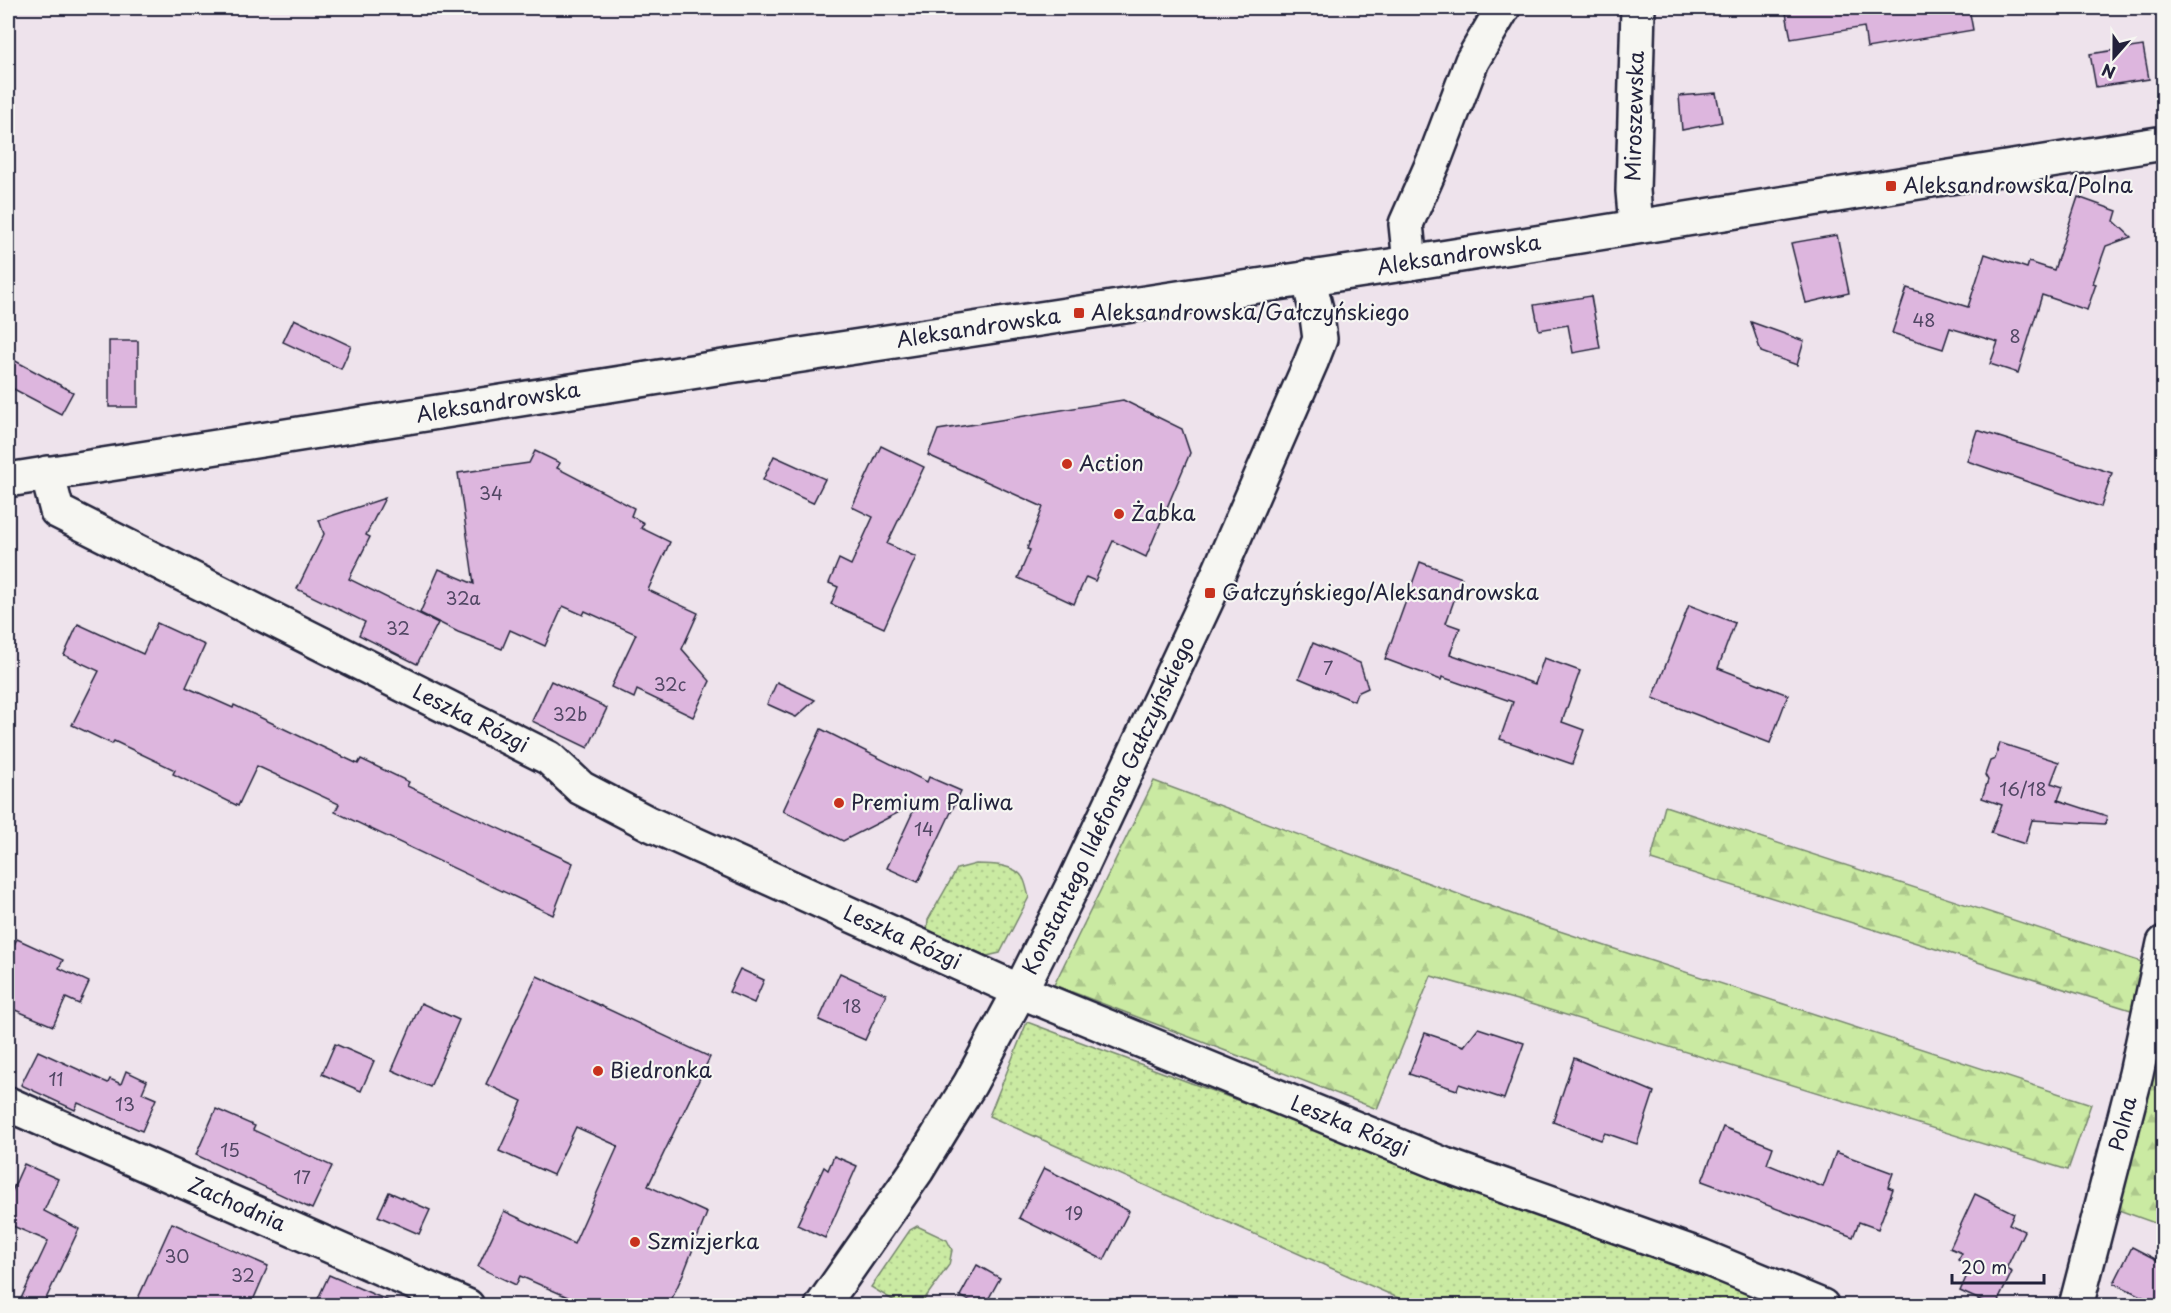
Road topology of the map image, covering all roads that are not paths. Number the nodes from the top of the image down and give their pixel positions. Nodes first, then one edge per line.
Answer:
1 (1503, 8) edge
2 (1638, 8) edge
3 (2163, 143) edge
4 (1636, 226) junction
5 (1410, 263) junction
6 (1308, 277) junction
7 (47, 473) junction
8 (8, 480) edge
9 (2163, 943) edge
10 (1020, 991) junction
11 (8, 1104) edge
12 (466, 1305) edge
13 (822, 1305) edge
14 (1822, 1305) edge
15 (2076, 1305) edge

1 - 5 street
2 - 4 street, Miroszewska
3 - 4 street, Aleksandrowska
4 - 5 street, Aleksandrowska
5 - 6 street, Aleksandrowska
6 - 7 street, Aleksandrowska
6 - 10 street, Konstantego Ildefonsa Gałczyńskiego
7 - 8 street, Aleksandrowska
7 - 10 street, Leszka Rózgi
9 - 15 street, Polna
10 - 13 street, Konstantego Ildefonsa Gałczyńskiego
10 - 14 street, Leszka Rózgi
11 - 12 street, Zachodnia

